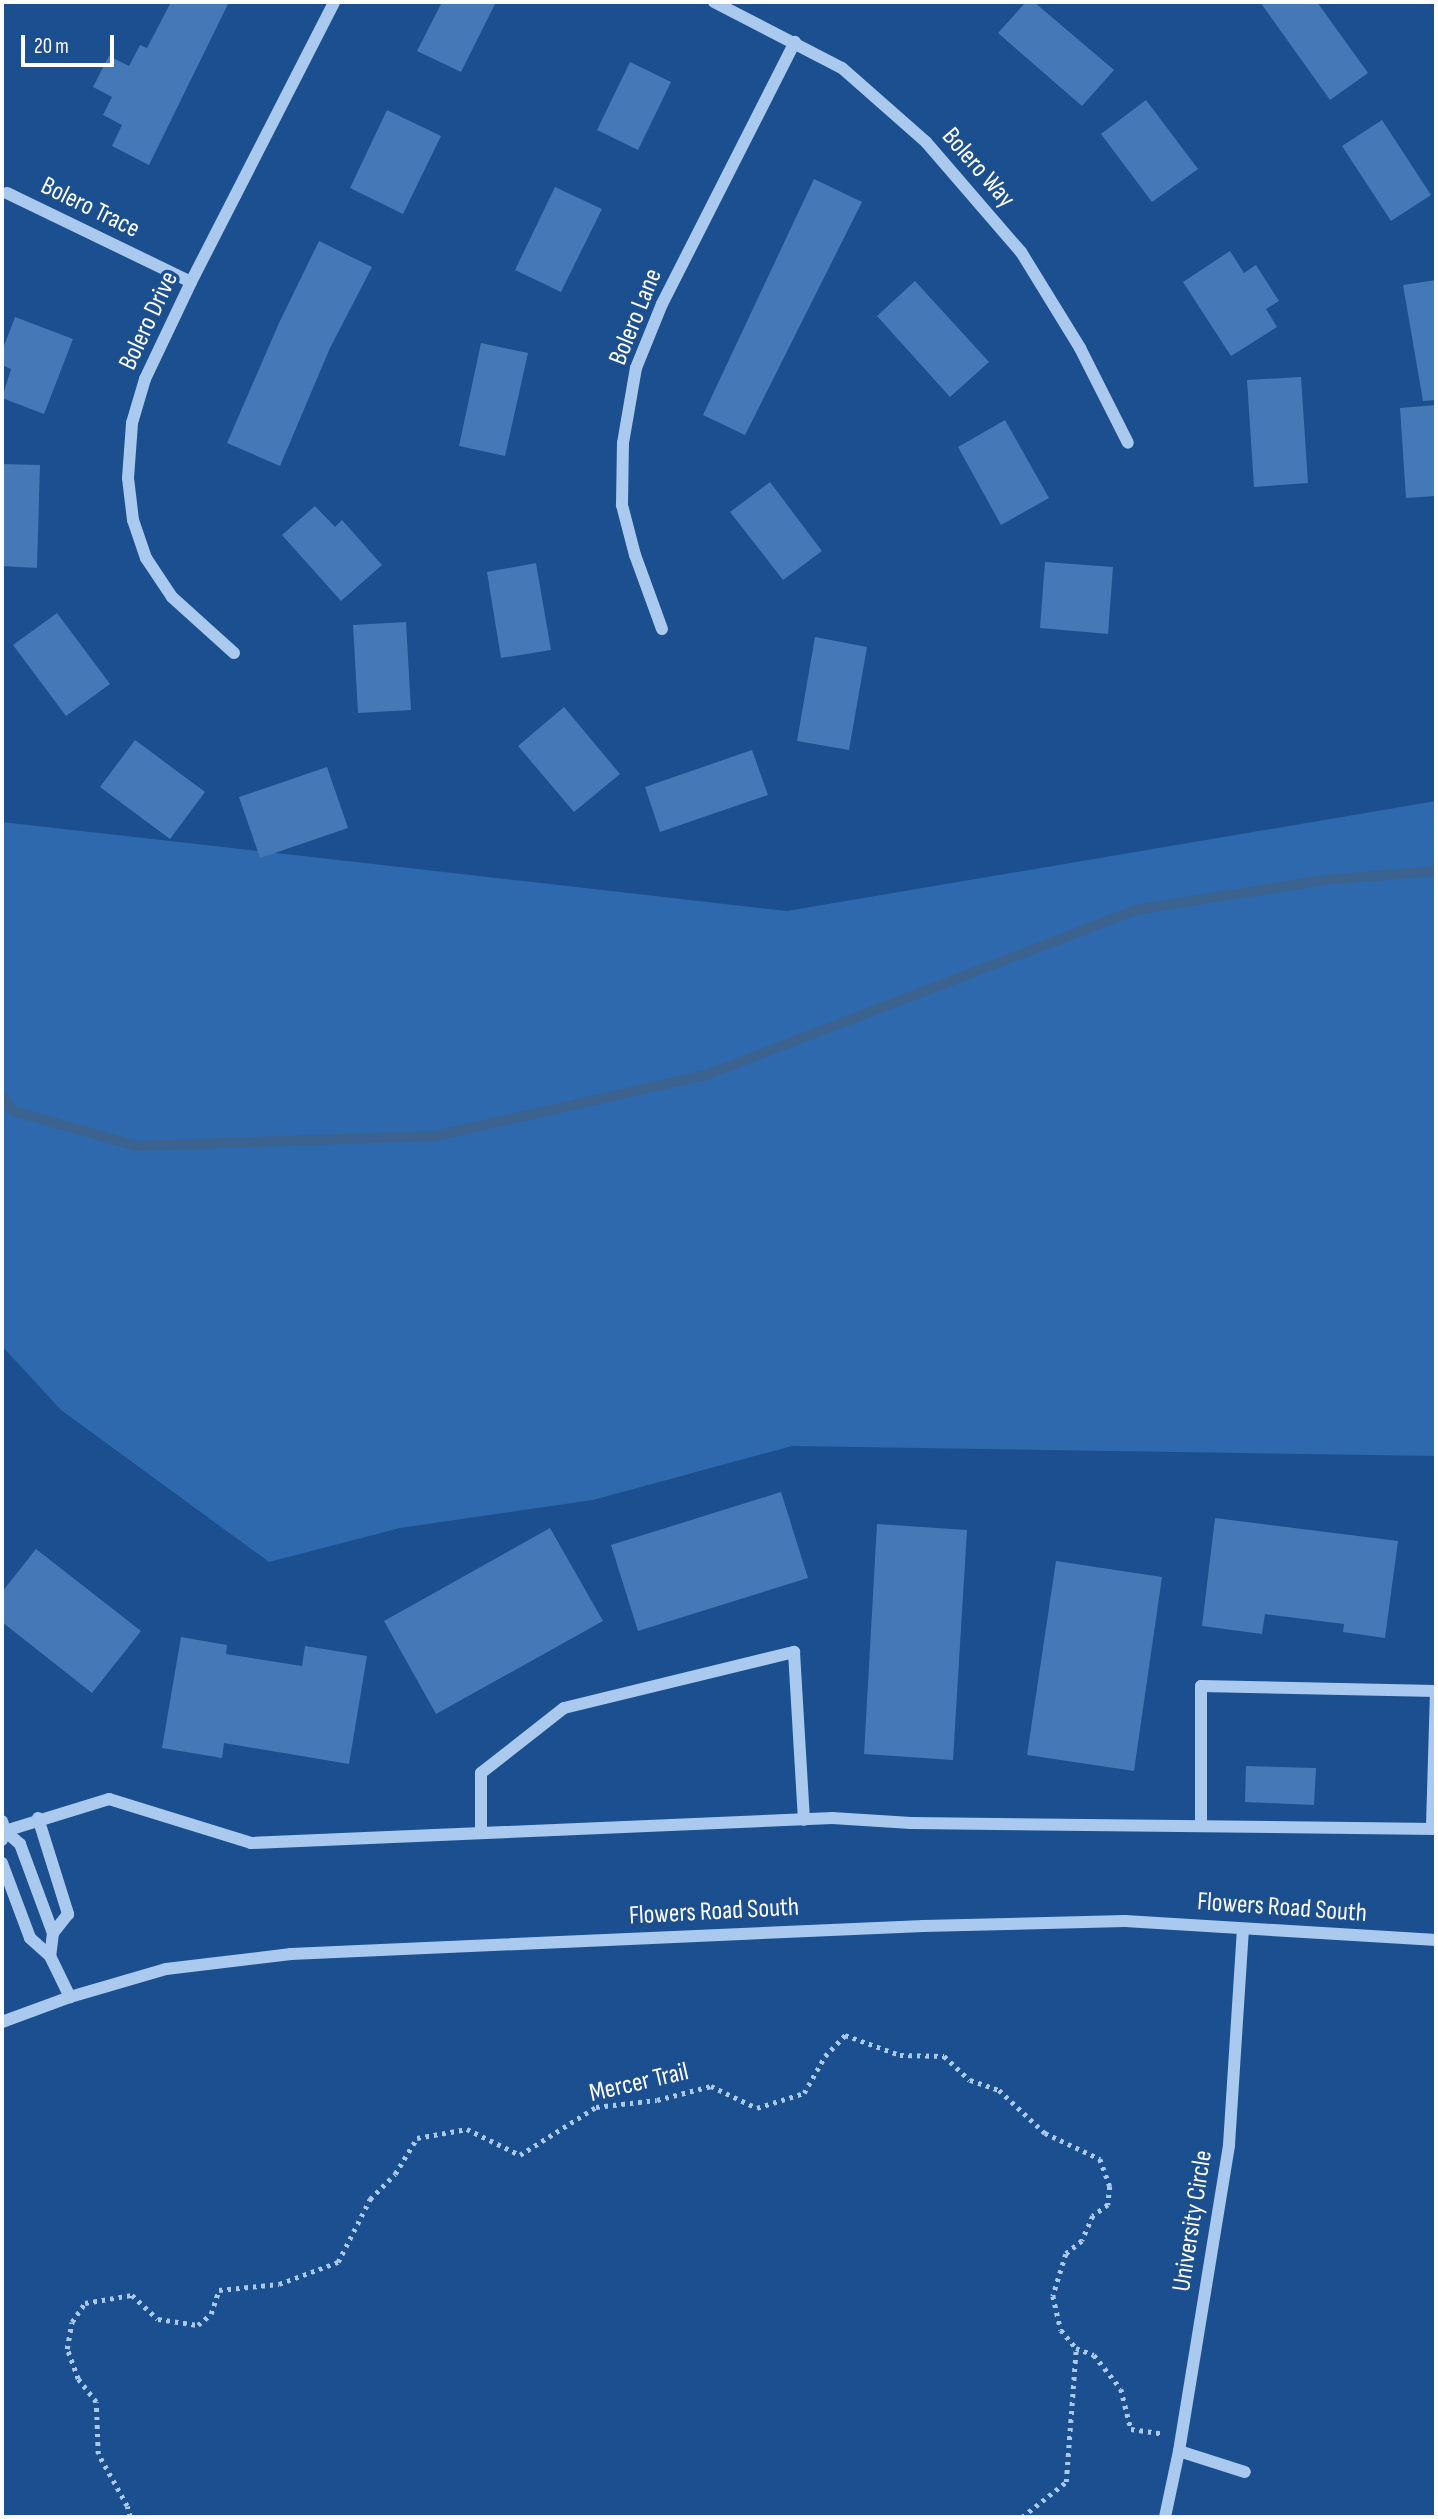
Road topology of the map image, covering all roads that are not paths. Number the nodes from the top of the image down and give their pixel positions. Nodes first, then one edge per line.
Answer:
1 (334, 2) edge
2 (713, 2) edge
3 (795, 42) junction
4 (7, 192) dead end
5 (191, 282) junction
6 (1128, 443) dead end
7 (662, 629) dead end
8 (234, 653) dead end
9 (38, 1818) junction
10 (804, 1820) junction
11 (1201, 1826) junction
12 (1434, 1829) edge
13 (3, 1830) edge
14 (481, 1833) junction
15 (2, 1863) edge
16 (1243, 1928) junction
17 (53, 1933) junction
18 (1436, 1940) edge
19 (50, 1956) junction
20 (70, 1997) junction
21 (2, 2022) edge
22 (1179, 2451) junction
23 (1245, 2472) dead end
24 (1164, 2517) edge

1 - 5 street, Bolero Drive
2 - 3 street, Bolero Way
3 - 6 street, Bolero Way
3 - 7 street, Bolero Lane
4 - 5 street, Bolero Trace
5 - 8 street, Bolero Drive
9 - 13 street
9 - 14 street
9 - 17 street
10 - 11 street
10 - 14 street
10 - 14 street
11 - 12 street
11 - 12 street
13 - 17 street
15 - 19 street
16 - 18 street, Flowers Road South
16 - 20 street, Flowers Road South
16 - 22 street, University Circle
17 - 19 street
19 - 20 street
20 - 21 street, Flowers Road South
22 - 23 street
22 - 24 street, University Circle

